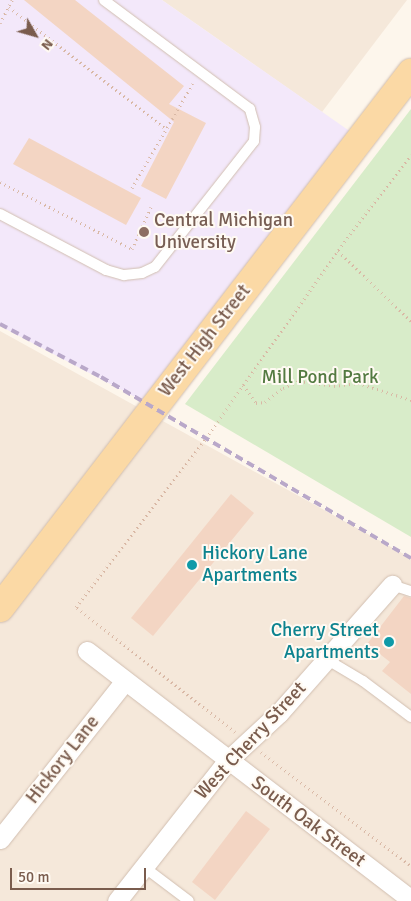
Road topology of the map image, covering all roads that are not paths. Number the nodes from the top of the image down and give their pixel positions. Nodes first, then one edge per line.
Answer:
1 (104, 0) edge
2 (411, 73) edge
3 (0, 214) edge
4 (392, 586) joint
5 (411, 591) edge
6 (0, 608) edge
7 (87, 651) dead end
8 (326, 659) junction
9 (125, 681) junction
10 (411, 717) edge
11 (227, 761) junction
12 (0, 839) edge
13 (144, 867) junction
14 (411, 900) edge
15 (117, 901) edge
16 (189, 901) edge

1 - 3 lane
2 - 6 main road, West High Street
4 - 5 lane
4 - 8 street, West Cherry Street
7 - 9 street, South Oak Street
8 - 10 lane
8 - 11 street, West Cherry Street
9 - 11 street, South Oak Street
9 - 12 street, Hickory Lane
11 - 13 street, West Cherry Street
11 - 14 street, South Oak Street
13 - 15 street, West Cherry Street
13 - 16 lane

